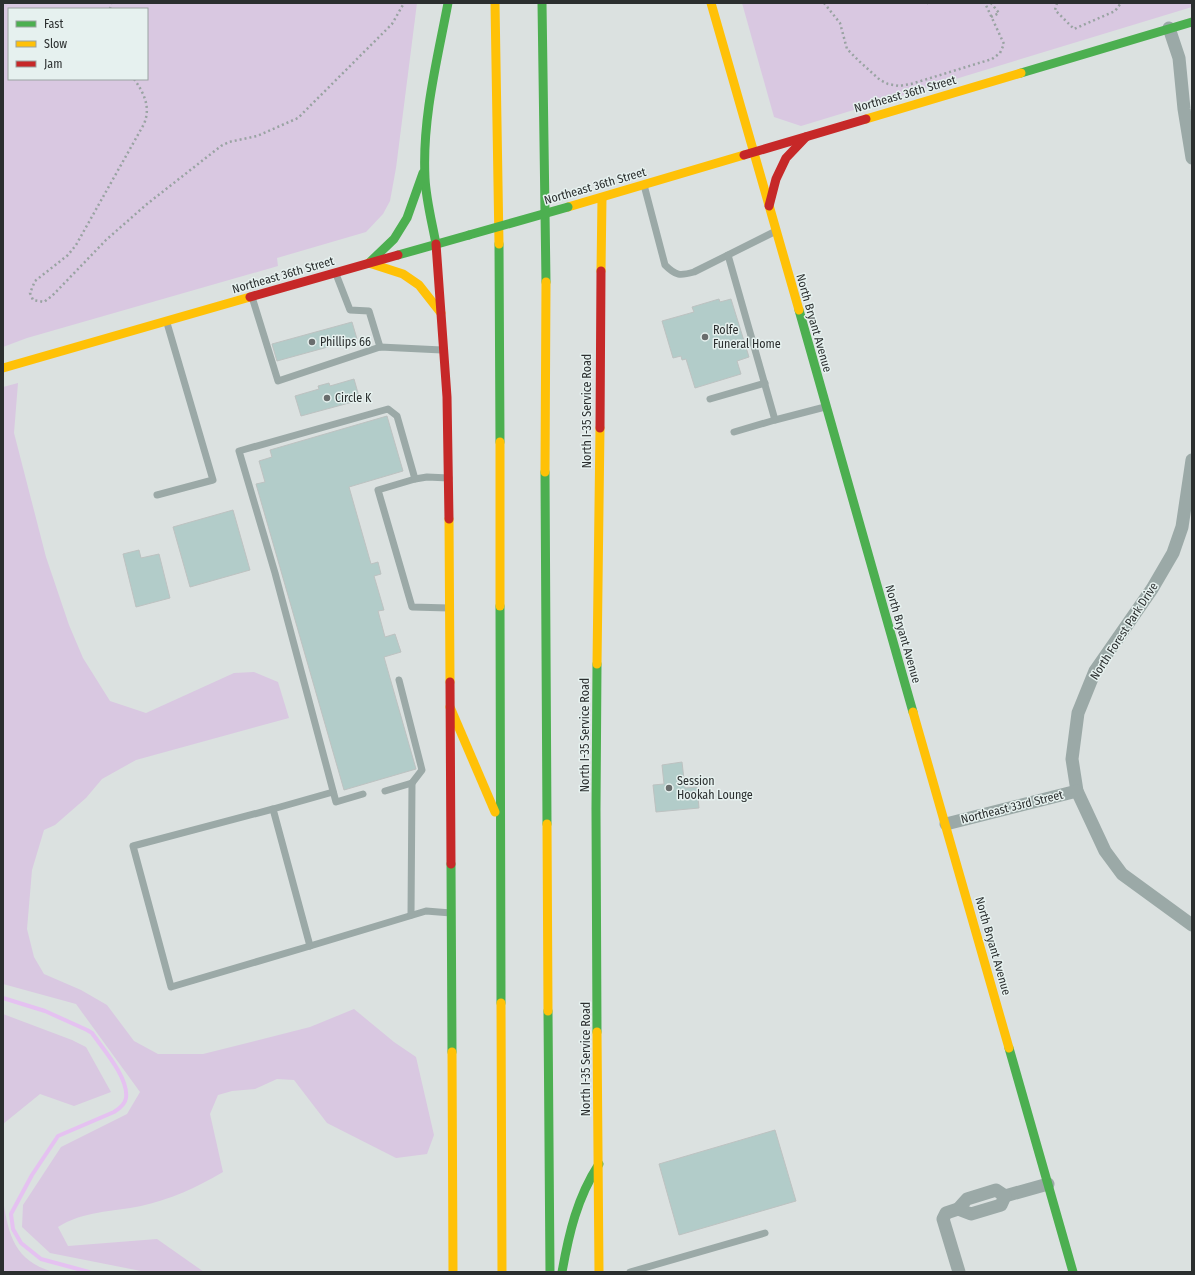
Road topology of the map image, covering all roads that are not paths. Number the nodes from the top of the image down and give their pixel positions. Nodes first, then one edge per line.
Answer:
1 (448, 3) edge
2 (495, 3) edge
3 (542, 3) edge
4 (711, 3) edge
5 (1192, 22) edge
6 (1169, 28) junction
7 (807, 136) junction
8 (753, 152) junction
9 (1192, 158) edge
10 (425, 168) junction
11 (644, 185) junction
12 (602, 198) junction
13 (769, 206) junction
14 (776, 231) junction
15 (436, 244) junction
16 (728, 255) junction
17 (369, 263) junction
18 (335, 272) junction
19 (252, 296) junction
20 (441, 312) junction
21 (166, 321) junction
22 (380, 347) junction
23 (444, 350) junction
24 (3, 368) edge
25 (765, 384) junction
26 (710, 399) dead end
27 (826, 406) junction
28 (775, 420) junction
29 (734, 432) dead end
30 (1192, 460) edge
31 (449, 478) junction
32 (415, 479) junction
33 (157, 496) dead end
34 (449, 608) junction
35 (398, 680) dead end
36 (450, 707) junction
37 (412, 783) junction
38 (385, 791) dead end
39 (1077, 791) junction
40 (333, 792) junction
41 (363, 794) dead end
42 (273, 809) junction
43 (499, 823) junction
44 (946, 824) junction
45 (451, 913) junction
46 (411, 915) junction
47 (1192, 925) edge
48 (310, 946) junction
49 (598, 1164) junction
50 (1048, 1184) junction
51 (765, 1233) dead end
52 (453, 1272) edge
53 (502, 1272) edge
54 (550, 1272) edge
55 (562, 1272) edge
56 (599, 1272) edge
57 (630, 1272) edge
58 (959, 1272) edge
59 (1073, 1272) edge

1 - 10 main road
2 - 43 main road
3 - 54 main road
4 - 8 main road, North Bryant Avenue
5 - 6 main road, Northeast 36th Street
6 - 7 main road, Northeast 36th Street
6 - 9 street
7 - 8 main road, Northeast 36th Street
7 - 13 main road
8 - 11 main road, Northeast 36th Street
8 - 13 main road, North Bryant Avenue
10 - 15 main road
10 - 17 main road
11 - 12 main road, Northeast 36th Street
11 - 16 lane
12 - 15 main road, Northeast 36th Street, bridge
12 - 49 main road, North I-35 Service Road
13 - 14 main road, North Bryant Avenue
14 - 16 lane
14 - 27 main road, North Bryant Avenue
15 - 17 main road, Northeast 36th Street
15 - 20 main road
16 - 25 lane
17 - 18 main road, Northeast 36th Street
17 - 20 main road
18 - 19 main road, Northeast 36th Street
18 - 22 lane
19 - 21 main road, Northeast 36th Street
19 - 22 lane
20 - 23 main road
21 - 24 main road, Northeast 36th Street
21 - 33 lane
22 - 23 lane
23 - 31 main road
25 - 26 lane
25 - 28 lane
27 - 28 lane
27 - 44 main road, North Bryant Avenue
28 - 29 lane
30 - 39 street, North Forest Park Drive
31 - 32 lane
31 - 34 main road
32 - 34 lane
32 - 40 lane
34 - 36 main road
35 - 37 lane
36 - 43 main road
36 - 45 main road
37 - 38 lane
37 - 46 lane
39 - 44 street, Northeast 33rd Street
39 - 47 street, North Forest Park Drive
40 - 41 lane
40 - 42 lane
42 - 48 lane
42 - 48 lane
43 - 53 main road
44 - 50 main road, North Bryant Avenue
45 - 46 lane
45 - 52 main road
46 - 48 lane
49 - 55 main road
49 - 56 main road, North I-35 Service Road
50 - 58 street
50 - 59 main road, North Bryant Avenue
51 - 57 lane

